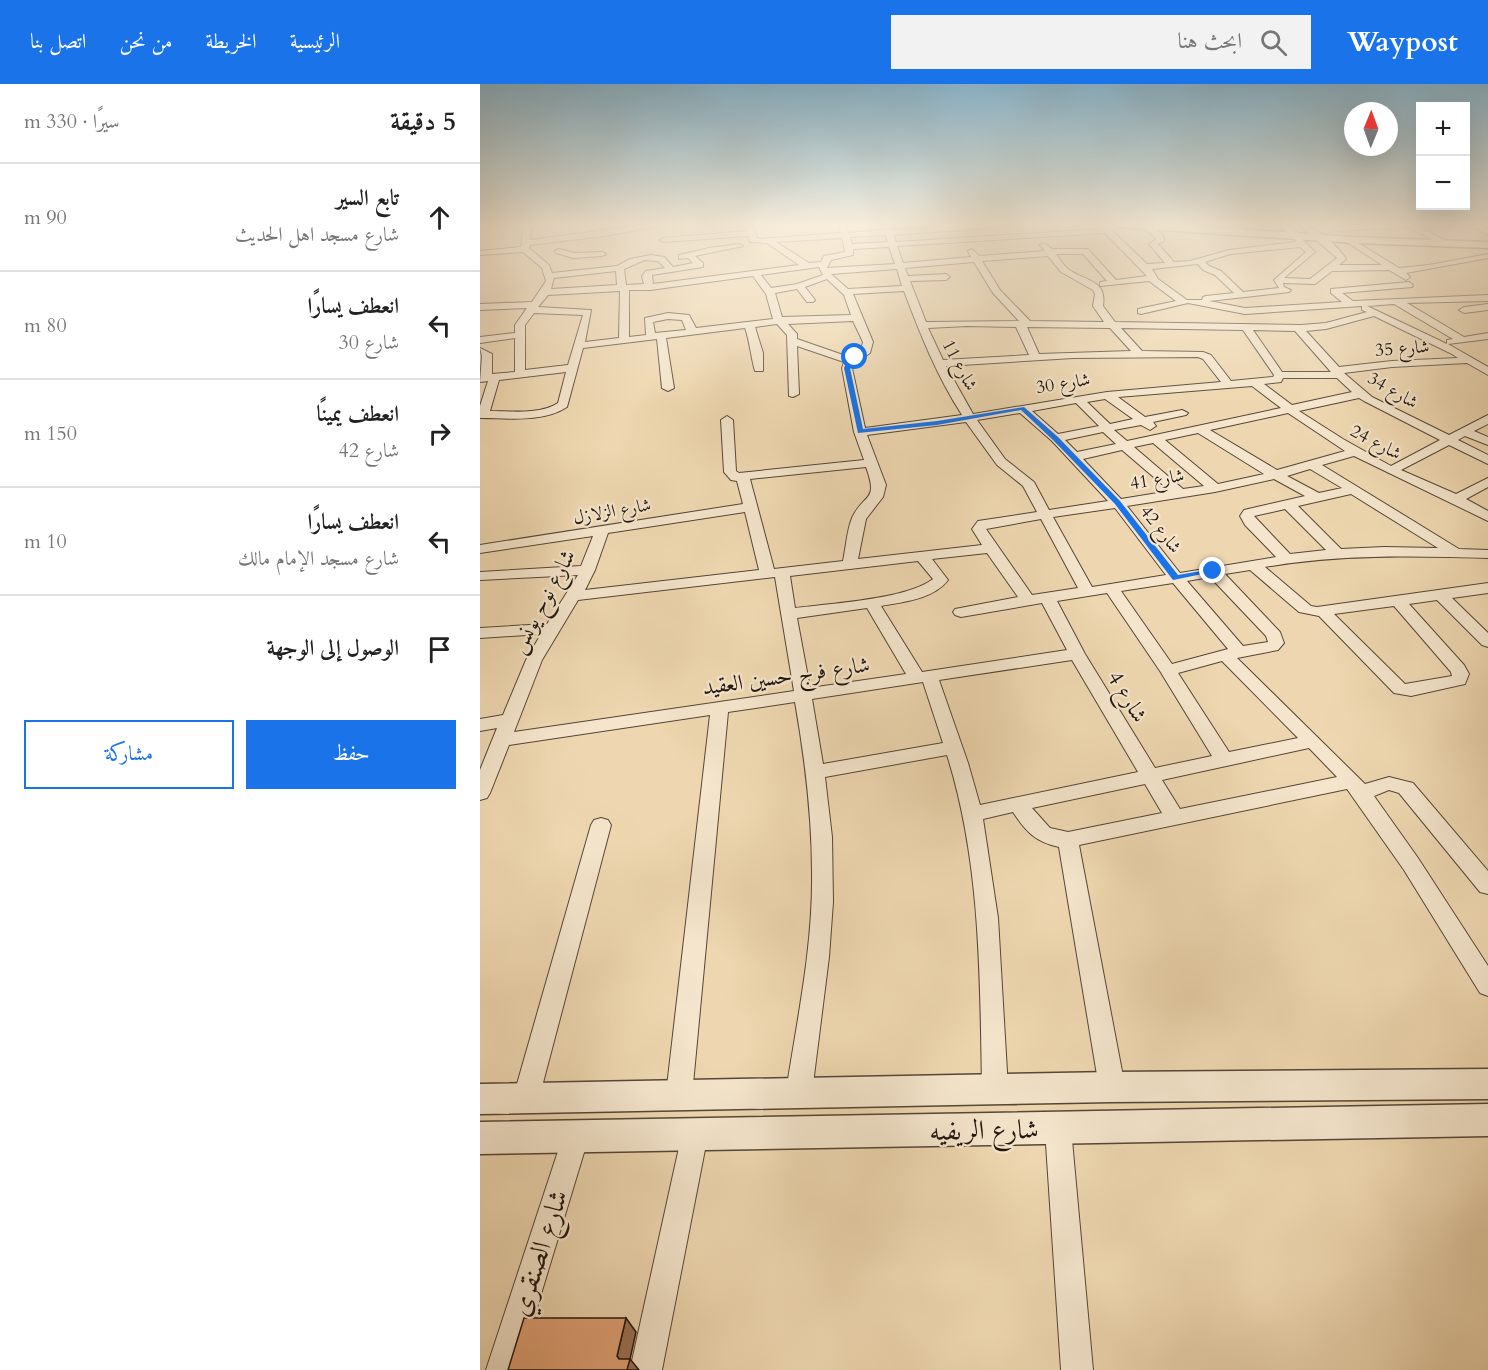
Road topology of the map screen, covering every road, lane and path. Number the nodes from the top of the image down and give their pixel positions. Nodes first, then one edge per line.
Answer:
1 (547, 284) edge
2 (622, 284) edge
3 (652, 284) edge
4 (680, 284) edge
5 (763, 284) edge
6 (841, 284) edge
7 (905, 284) joint
8 (992, 284) edge
9 (1104, 284) edge
10 (1160, 284) edge
11 (1230, 284) edge
12 (1282, 284) edge
13 (799, 285) joint
14 (1094, 285) joint
15 (1409, 285) joint
16 (623, 289) junction
17 (656, 290) junction
18 (768, 291) junction
19 (545, 292) junction
20 (846, 292) junction
21 (1241, 295) junction
22 (1294, 298) junction
23 (810, 300) dead end
24 (1409, 300) junction
25 (1396, 301) junction
26 (1188, 302) junction
27 (1486, 303) edge
28 (1355, 305) junction
29 (480, 307) edge
30 (532, 308) junction
31 (1464, 310) dead end
32 (1140, 311) dead end
33 (1245, 311) junction
34 (1376, 313) junction
35 (1319, 316) dead end
36 (856, 318) junction
37 (1352, 319) junction
38 (780, 321) junction
39 (1024, 324) junction
40 (749, 325) junction
41 (921, 326) junction
42 (1114, 326) junction
43 (1245, 326) junction
44 (1266, 326) junction
45 (1208, 327) junction
46 (1465, 327) dead end
47 (1300, 328) junction
48 (1369, 329) dead end
49 (1447, 329) junction
50 (692, 332) junction
51 (1075, 333) junction
52 (656, 336) junction
53 (1488, 336) edge
54 (1215, 339) dead end
55 (480, 340) edge
56 (519, 340) junction
57 (624, 340) junction
58 (1277, 340) dead end
59 (1462, 340) junction
60 (794, 341) junction
61 (1440, 343) junction
62 (578, 346) junction
63 (507, 348) dead end
64 (496, 350) dead end
65 (482, 351) edge
66 (1139, 354) junction
67 (1092, 355) junction
68 (1035, 357) junction
69 (1471, 360) junction
70 (850, 361) junction
71 (939, 363) junction
72 (574, 368) junction
73 (759, 369) dead end
74 (1487, 370) edge
75 (1338, 373) junction
76 (520, 374) junction
77 (487, 378) edge
78 (1275, 379) junction
79 (1256, 384) junction
80 (1229, 385) junction
81 (668, 388) dead end
82 (793, 394) dead end
83 (1360, 394) junction
84 (1107, 395) junction
85 (1078, 399) junction
86 (1022, 408) junction
87 (1290, 410) junction
88 (1182, 413) dead end
89 (482, 415) edge
90 (970, 418) junction
91 (1488, 419) edge
92 (727, 420) dead end
93 (1145, 422) junction
94 (1200, 429) junction
95 (1108, 430) junction
96 (860, 432) junction
97 (1465, 432) junction
98 (1056, 438) junction
99 (1162, 438) junction
100 (1449, 441) junction
101 (1488, 441) edge
102 (1124, 446) junction
103 (1354, 452) junction
104 (1073, 457) junction
105 (1488, 460) edge
106 (871, 463) junction
107 (1311, 464) junction
108 (1391, 471) junction
109 (1275, 475) junction
110 (743, 477) junction
111 (1488, 482) edge
112 (1215, 488) junction
113 (1352, 490) junction
114 (1180, 493) junction
115 (1318, 498) junction
116 (1458, 498) junction
117 (1118, 503) junction
118 (1288, 504) junction
119 (751, 507) junction
120 (1044, 513) junction
121 (1488, 517) edge
122 (602, 531) junction
123 (991, 548) junction
124 (480, 549) edge
125 (1337, 553) junction
126 (1455, 553) junction
127 (1488, 555) edge
128 (923, 556) junction
129 (1285, 558) junction
130 (1252, 564) junction
131 (849, 565) junction
132 (588, 570) junction
133 (1213, 571) junction
134 (775, 574) junction
135 (480, 576) edge
136 (1176, 578) junction
137 (1488, 588) edge
138 (1112, 589) junction
139 (1087, 592) junction
140 (1441, 595) junction
141 (574, 596) junction
142 (1047, 597) junction
143 (1028, 600) junction
144 (871, 602) junction
145 (1399, 602) junction
146 (961, 612) dead end
147 (1324, 613) junction
148 (788, 614) junction
149 (552, 628) junction
150 (480, 633) edge
151 (1488, 642) edge
152 (1077, 654) junction
153 (1232, 654) junction
154 (1168, 670) junction
155 (923, 677) junction
156 (803, 695) junction
157 (720, 707) junction
158 (510, 720) junction
159 (480, 725) edge
160 (502, 740) junction
161 (1312, 741) junction
162 (954, 748) junction
163 (1224, 760) junction
164 (814, 772) junction
165 (1150, 776) junction
166 (1356, 787) junction
167 (480, 792) edge
168 (1018, 804) junction
169 (973, 813) junction
170 (1174, 817) junction
171 (602, 825) dead end
172 (1068, 840) junction
173 (1488, 886) edge
174 (1488, 986) edge
175 (1488, 1084) edge
176 (1112, 1087) junction
177 (995, 1089) junction
178 (799, 1092) junction
179 (678, 1095) junction
180 (526, 1098) junction
181 (480, 1099) edge
182 (1488, 1120) edge
183 (1058, 1129) junction
184 (695, 1134) junction
185 (576, 1136) junction
186 (480, 1138) edge
187 (502, 1370) edge
188 (646, 1370) edge
189 (1077, 1370) edge

1 - 19 street
2 - 16 street
3 - 17 street
4 - 17 street
5 - 18 street
6 - 20 street
7 - 20 street
7 - 41 street, شارع 11
8 - 39 street
9 - 14 street
10 - 26 street
11 - 21 street
12 - 22 street
13 - 18 street
13 - 23 street
14 - 42 street
15 - 24 street
15 - 28 street
16 - 17 street
16 - 19 street
16 - 57 street
18 - 38 street
19 - 30 street
20 - 36 street
21 - 22 street
21 - 26 street
22 - 28 street
22 - 33 street
24 - 25 street
24 - 27 street
25 - 28 street
25 - 49 street
26 - 32 street
26 - 33 street
27 - 31 street
28 - 34 street
29 - 30 street
30 - 56 street
30 - 62 street
33 - 44 street
34 - 37 street
34 - 61 street
35 - 47 street
36 - 38 street
36 - 70 street
37 - 47 street
37 - 48 street
38 - 40 street
38 - 60 street
39 - 41 street
39 - 51 street
39 - 68 street
40 - 50 street
40 - 73 street
41 - 71 street, شارع 11
42 - 45 street
42 - 51 street
42 - 66 street
43 - 44 street
43 - 45 street
43 - 78 street
44 - 47 street
44 - 58 street
45 - 54 street
46 - 49 street
47 - 75 street, شارع 34
49 - 59 street
50 - 52 street
50 - 52 street
51 - 67 street
52 - 57 street
52 - 81 street
53 - 59 street
55 - 56 street
56 - 63 street
56 - 76 street
57 - 62 street
59 - 61 street
60 - 70 street
60 - 82 street
61 - 69 street
62 - 72 street
64 - 65 street
65 - 77 street
66 - 67 street
66 - 80 street
67 - 68 street
68 - 71 street
69 - 74 street
69 - 75 street, شارع 35
70 - 96 street
71 - 90 street, شارع 11
72 - 76 street
72 - 89 street
75 - 78 street, شارع 35
75 - 83 street, شارع 34
76 - 77 street
77 - 89 street
78 - 79 street, شارع 30
79 - 80 street, شارع 30
79 - 87 street, شارع 24
80 - 84 street, شارع 30
83 - 87 street
83 - 100 street, شارع 34
84 - 85 street, شارع 30
84 - 93 street
85 - 86 street, شارع 30
85 - 95 street
86 - 90 street, شارع 30
86 - 98 street, شارع 42
87 - 94 street
87 - 103 street, شارع 24
88 - 93 street
90 - 96 street, شارع 30
90 - 120 street, شارع 11
91 - 97 street
92 - 110 street
93 - 95 street
93 - 99 street
94 - 99 street
94 - 109 street
95 - 98 street
95 - 102 street
96 - 106 street
97 - 100 street
97 - 101 street
98 - 104 street, شارع 42
99 - 102 street
99 - 112 street
100 - 105 street, شارع 34
100 - 108 street
102 - 104 street
102 - 114 street
103 - 107 street, شارع 41
103 - 108 street, شارع 24
104 - 117 street, شارع 42
106 - 110 street
106 - 131 street
107 - 109 street, شارع 41
107 - 113 street
108 - 116 street, شارع 24
109 - 112 street, شارع 41
109 - 115 street
110 - 119 street
111 - 116 street
112 - 114 street, شارع 41
113 - 115 street
113 - 126 street
114 - 117 street, شارع 41
115 - 118 street
116 - 121 street, شارع 24
117 - 120 street, شارع 41
117 - 136 street, شارع 42
118 - 125 street
118 - 129 street
119 - 122 street, شارع الزلازل
119 - 134 street
120 - 123 street, شارع 41
120 - 139 street, شارع 11
122 - 124 street, شارع الزلازل
122 - 132 street, شارع نوح يونس
123 - 128 street
123 - 143 street, شارع 41
125 - 126 street
125 - 129 street
126 - 127 street
128 - 131 street
128 - 144 street
129 - 130 street
130 - 133 street
130 - 147 street
131 - 134 street
132 - 135 street
132 - 141 street, شارع نوح يونس
133 - 136 street
133 - 153 street
134 - 141 street
134 - 148 street
136 - 138 street
136 - 153 street, شارع 42
137 - 140 street
138 - 139 street
138 - 154 street
139 - 142 street
140 - 145 street
140 - 151 street
141 - 149 street, شارع نوح يونس
142 - 143 street
142 - 152 street, شارع 4
143 - 146 street
144 - 148 street
144 - 155 street
145 - 147 street
145 - 147 street
148 - 156 street
149 - 150 street
149 - 158 street, شارع نوح يونس
152 - 155 street, شارع فرج حسين العقيد
152 - 165 street, شارع 4
153 - 154 street
153 - 161 street, شارع 42
154 - 163 street
155 - 156 street, شارع فرج حسين العقيد
155 - 162 street
156 - 157 street, شارع فرج حسين العقيد
156 - 164 street
157 - 160 street, شارع فرج حسين العقيد
157 - 179 street
158 - 159 street
158 - 160 street, شارع نوح يونس
160 - 167 street, شارع نوح يونس
161 - 163 street
161 - 166 street, شارع 42
162 - 164 street
162 - 169 street
163 - 165 street
164 - 178 street
165 - 168 street
165 - 170 street, شارع 4
166 - 170 street
166 - 173 street
166 - 174 street, شارع 42
168 - 169 street
168 - 172 street
169 - 177 street
170 - 172 street
171 - 180 street
172 - 176 street
175 - 176 street, شارع الريفيه
176 - 177 street, شارع الريفيه
177 - 178 street, شارع الريفيه
178 - 179 street, شارع الريفيه
179 - 180 street, شارع الريفيه
180 - 181 street, شارع الريفيه
182 - 183 street, شارع الريفيه
183 - 184 street, شارع الريفيه
183 - 189 street
184 - 185 street, شارع الريفيه
184 - 188 street
185 - 186 street, شارع الريفيه
185 - 187 street, شارع الصنقري

